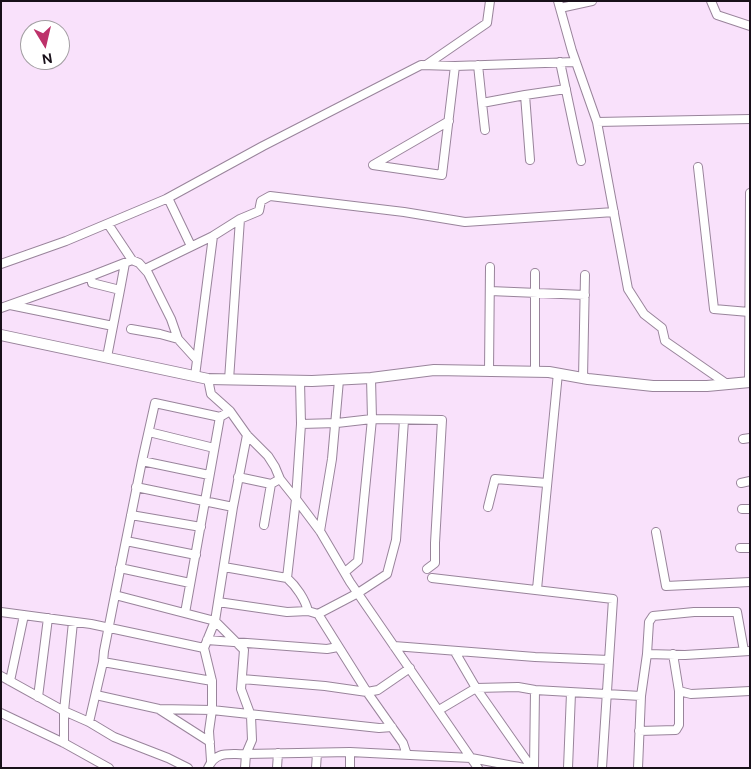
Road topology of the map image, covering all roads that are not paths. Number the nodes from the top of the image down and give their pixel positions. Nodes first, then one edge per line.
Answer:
1 (490, 1) edge
2 (592, 1) edge
3 (711, 1) edge
4 (559, 5) edge
5 (750, 26) edge
6 (560, 62) junction
7 (576, 62) junction
8 (426, 65) junction
9 (478, 65) junction
10 (455, 66) junction
11 (566, 89) junction
12 (525, 95) junction
13 (482, 103) junction
14 (750, 119) edge
15 (449, 121) junction
16 (596, 122) junction
17 (485, 130) dead end
18 (530, 160) dead end
19 (581, 161) dead end
20 (698, 166) dead end
21 (750, 193) edge
22 (168, 198) junction
23 (614, 212) junction
24 (240, 218) junction
25 (108, 224) junction
26 (213, 236) junction
27 (191, 246) junction
28 (129, 261) junction
29 (1, 264) edge
30 (490, 267) dead end
31 (145, 269) junction
32 (535, 273) dead end
33 (585, 275) dead end
34 (91, 276) junction
35 (120, 290) junction
36 (490, 291) junction
37 (535, 294) junction
38 (585, 295) junction
39 (5, 306) edge
40 (749, 312) edge
41 (113, 326) junction
42 (130, 329) dead end
43 (1, 336) edge
44 (178, 339) junction
45 (107, 357) junction
46 (197, 360) junction
47 (489, 371) junction
48 (535, 372) junction
49 (558, 373) junction
50 (195, 376) junction
51 (371, 378) junction
52 (583, 378) junction
53 (208, 379) junction
54 (229, 380) junction
55 (340, 380) junction
56 (300, 381) junction
57 (749, 382) edge
58 (727, 384) junction
59 (230, 411) junction
60 (220, 417) junction
61 (372, 419) junction
62 (404, 420) junction
63 (337, 423) junction
64 (301, 424) junction
65 (149, 432) junction
66 (247, 435) junction
67 (214, 448) junction
68 (142, 461) junction
69 (209, 475) junction
70 (238, 477) junction
71 (280, 479) junction
72 (750, 481) edge
73 (548, 483) junction
74 (741, 483) dead end
75 (271, 484) junction
76 (136, 487) junction
77 (296, 499) junction
78 (205, 501) junction
79 (233, 507) junction
80 (488, 507) dead end
81 (132, 515) junction
82 (264, 525) dead end
83 (201, 528) junction
84 (320, 531) junction
85 (656, 532) dead end
86 (126, 540) junction
87 (740, 548) dead end
88 (750, 548) edge
89 (196, 554) junction
90 (120, 568) junction
91 (224, 568) junction
92 (427, 569) dead end
93 (344, 572) junction
94 (287, 578) junction
95 (432, 578) dead end
96 (750, 582) edge
97 (190, 583) junction
98 (538, 589) junction
99 (358, 593) junction
100 (115, 595) junction
101 (218, 602) junction
102 (308, 611) junction
103 (1, 612) edge
104 (185, 613) junction
105 (318, 614) junction
106 (24, 615) junction
107 (48, 618) junction
108 (215, 621) junction
109 (73, 622) junction
110 (108, 628) junction
111 (236, 642) junction
112 (206, 644) junction
113 (394, 646) junction
114 (338, 647) junction
115 (747, 651) edge
116 (455, 652) junction
117 (648, 654) junction
118 (673, 654) junction
119 (609, 660) junction
120 (104, 662) junction
121 (410, 668) junction
122 (1, 676) edge
123 (242, 679) junction
124 (10, 681) junction
125 (212, 681) junction
126 (476, 688) junction
127 (535, 690) junction
128 (678, 691) junction
129 (750, 691) edge
130 (367, 692) junction
131 (571, 693) junction
132 (607, 694) junction
133 (96, 695) junction
134 (641, 696) junction
135 (38, 697) junction
136 (159, 709) junction
137 (212, 710) junction
138 (439, 710) junction
139 (64, 711) junction
140 (1, 713) edge
141 (251, 716) junction
142 (89, 722) junction
143 (392, 727) junction
144 (639, 730) junction
145 (210, 742) junction
146 (64, 743) junction
147 (350, 752) junction
148 (278, 753) junction
149 (317, 753) junction
150 (246, 754) junction
151 (407, 755) junction
152 (471, 758) junction
153 (210, 764) edge
154 (109, 768) edge
155 (188, 768) edge
156 (245, 768) edge
157 (277, 768) edge
158 (316, 768) edge
159 (350, 768) edge
160 (478, 768) edge
161 (524, 768) edge
162 (533, 768) edge
163 (568, 768) edge
164 (602, 768) edge
165 (638, 768) edge

1 - 8 street
2 - 4 street
3 - 5 street
4 - 7 street
6 - 7 street
6 - 9 street
6 - 11 street
7 - 16 street
8 - 10 street
8 - 22 street
9 - 10 street
9 - 13 street
10 - 15 street
11 - 12 street
11 - 19 street
12 - 13 street
12 - 18 street
13 - 17 street
14 - 16 street
15 - 15 street
16 - 23 street
20 - 40 street
21 - 40 street
22 - 25 street
22 - 27 street
23 - 24 street
23 - 58 street
24 - 26 street
24 - 54 street
25 - 28 street
25 - 29 street
26 - 27 street
26 - 46 street
27 - 31 street
28 - 31 street
28 - 34 street
28 - 35 street
30 - 36 street
31 - 44 street
32 - 37 street
33 - 38 street
34 - 35 street
34 - 39 street
35 - 41 street
36 - 37 street
36 - 47 street
37 - 38 street
37 - 48 street
38 - 52 street
39 - 41 street
40 - 57 street
41 - 45 street
42 - 44 street
43 - 45 street
44 - 46 street
45 - 50 street
46 - 50 street
47 - 48 street
47 - 51 street
48 - 49 street
49 - 52 street
49 - 73 street
50 - 53 street
51 - 55 street
51 - 61 street
52 - 58 street
53 - 54 street
53 - 59 street
54 - 56 street
55 - 56 street
55 - 63 street
56 - 64 street
57 - 58 street
59 - 60 street
59 - 66 street
60 - 65 street
60 - 67 street
61 - 62 street
61 - 63 street
61 - 93 street
62 - 92 street
62 - 99 street
63 - 64 street
63 - 84 street
64 - 77 street
65 - 67 street
65 - 68 street
66 - 70 street
66 - 71 street
67 - 69 street
68 - 69 street
68 - 76 street
69 - 78 street
70 - 75 street
70 - 79 street
71 - 75 street
71 - 77 street
72 - 74 street
73 - 80 street
73 - 98 street
75 - 82 street
76 - 78 street
76 - 81 street
77 - 84 street
77 - 94 street
78 - 79 street
78 - 83 street
79 - 91 street
81 - 83 street
81 - 86 street
83 - 89 street
84 - 93 street
85 - 96 street
86 - 89 street
86 - 90 street
87 - 88 street
89 - 97 street
90 - 97 street
90 - 100 street
91 - 94 street
91 - 101 street
93 - 99 street
94 - 102 street
95 - 98 street
97 - 104 street
98 - 119 street
99 - 105 street
99 - 113 street
100 - 104 street
100 - 110 street
101 - 102 street
101 - 108 street
102 - 105 street
103 - 106 street
104 - 108 street
105 - 114 street
106 - 107 street
106 - 124 street
107 - 109 street
107 - 135 street
108 - 111 street
108 - 112 street
109 - 110 street
109 - 139 street
110 - 112 street
110 - 120 street
111 - 112 street
111 - 114 street
111 - 123 street
112 - 125 street
113 - 116 street
113 - 121 street
114 - 130 street
115 - 117 street
115 - 118 street
116 - 119 street
116 - 126 street
117 - 118 street
117 - 134 street
118 - 128 street
119 - 132 street
120 - 125 street
120 - 133 street
121 - 130 street
121 - 138 street
122 - 124 street
123 - 130 street
123 - 141 street
124 - 135 street
125 - 137 street
126 - 127 street
126 - 138 street
126 - 162 street
127 - 131 street
127 - 162 street
128 - 129 street
128 - 144 street
130 - 143 street
131 - 132 street
131 - 163 street
132 - 134 street
132 - 164 street
133 - 136 street
133 - 142 street
134 - 144 street
135 - 139 street
136 - 137 street
136 - 145 street
137 - 141 street
137 - 145 street
138 - 152 street
139 - 142 street
139 - 146 street
140 - 146 street
141 - 143 street
141 - 150 street
142 - 155 street
143 - 151 street
144 - 165 street
145 - 153 street
146 - 154 street
147 - 149 street
147 - 151 street
147 - 159 street
148 - 149 street
148 - 150 street
148 - 157 street
149 - 158 street
150 - 153 street
150 - 156 street
151 - 152 street
152 - 160 street
152 - 161 street

